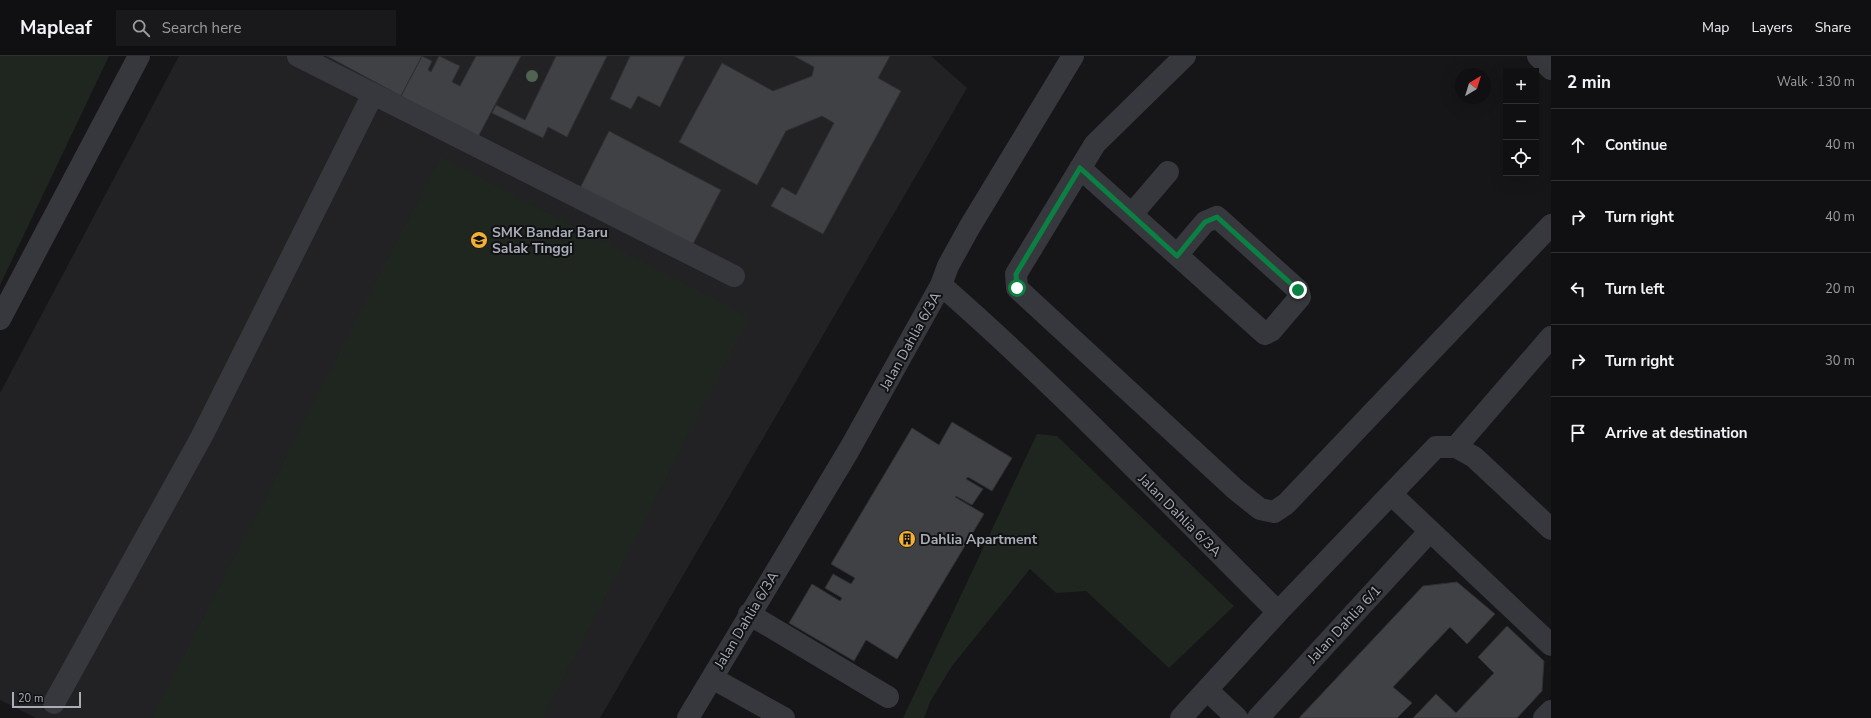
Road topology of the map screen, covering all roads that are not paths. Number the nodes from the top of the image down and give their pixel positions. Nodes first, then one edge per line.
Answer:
1 (139, 56) edge
2 (298, 56) edge
3 (1073, 56) edge
4 (1185, 56) edge
5 (1538, 56) edge
6 (1551, 69) edge
7 (372, 94) junction
8 (1080, 168) junction
9 (1168, 172) dead end
10 (1132, 214) junction
11 (1551, 225) edge
12 (1177, 256) junction
13 (734, 276) dead end
14 (941, 285) junction
15 (0, 318) edge
16 (1551, 337) edge
17 (1456, 446) junction
18 (1392, 494) junction
19 (1551, 529) edge
20 (1430, 531) junction
21 (1278, 612) junction
22 (749, 614) junction
23 (1551, 645) edge
24 (712, 678) junction
25 (1207, 690) junction
26 (888, 697) dead end
27 (54, 703) dead end
28 (1551, 711) edge
29 (688, 718) edge
30 (784, 718) edge
31 (1181, 718) edge
32 (1237, 718) edge
33 (1258, 718) edge
34 (1544, 718) edge

1 - 15 street
2 - 7 street
3 - 14 street
4 - 8 street
5 - 6 street
7 - 13 street
7 - 27 street
8 - 10 street
8 - 11 street
9 - 10 street
10 - 12 street
12 - 12 street
14 - 21 street, Jalan Dahlia 6/3A
14 - 22 street, Jalan Dahlia 6/3A
16 - 17 street
17 - 18 street
17 - 19 street
18 - 20 street
18 - 21 street
20 - 23 street
20 - 33 street, Jalan Dahlia 6/1
21 - 25 street
22 - 24 street, Jalan Dahlia 6/3A
22 - 26 street
24 - 29 street, Jalan Dahlia 6/3A
24 - 30 street
25 - 31 street
25 - 32 street
28 - 34 street

